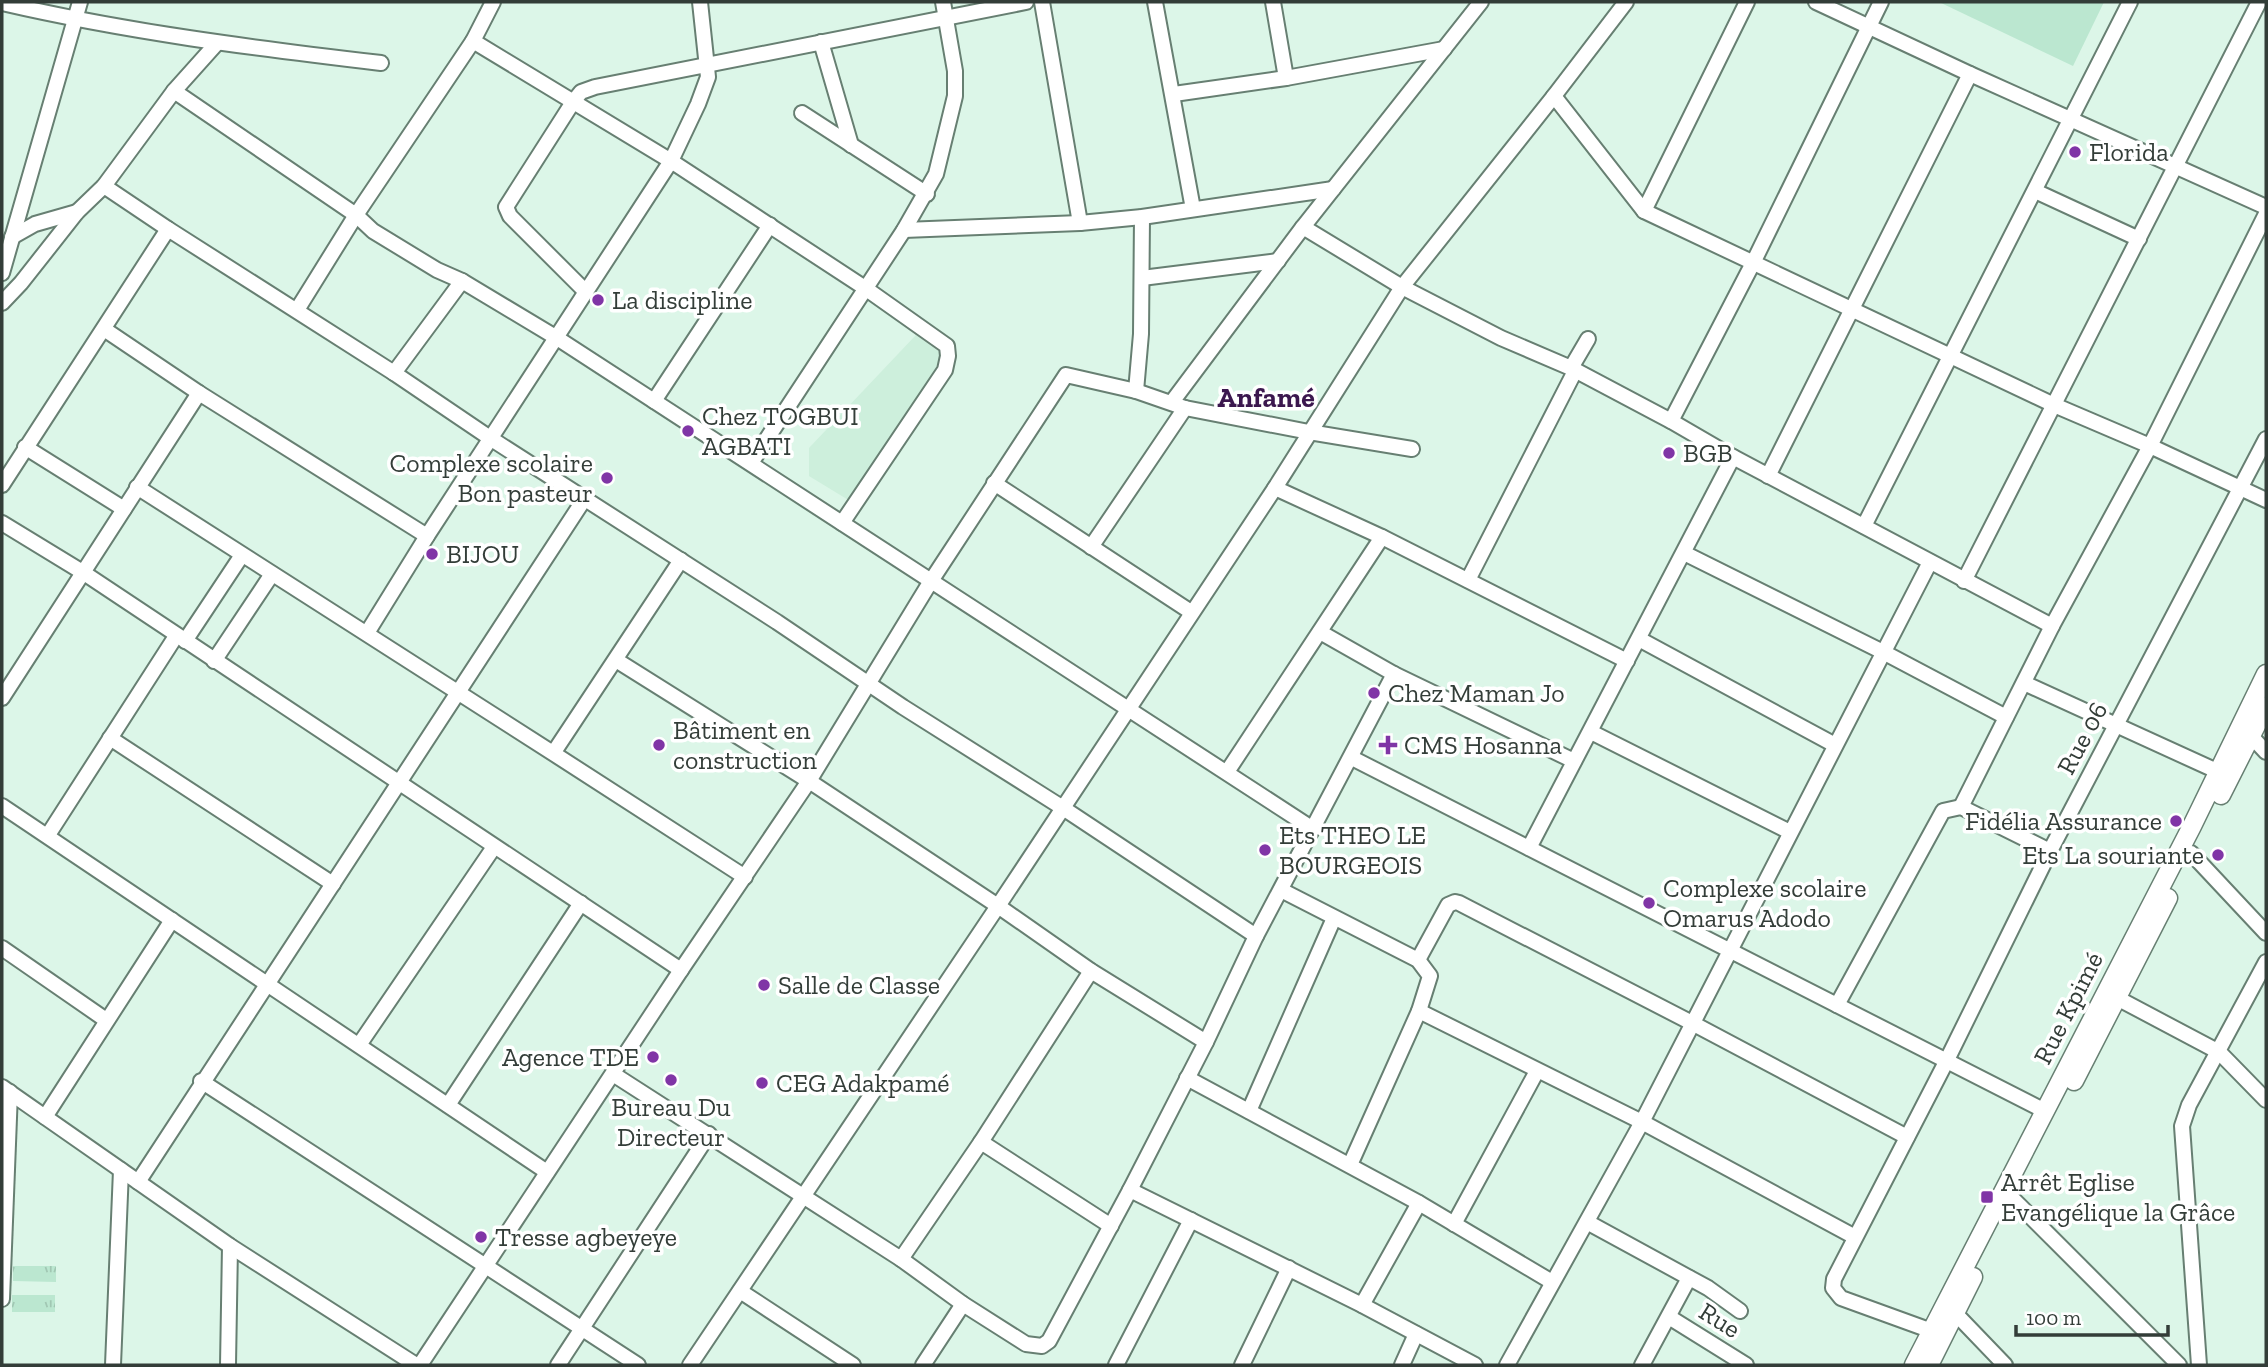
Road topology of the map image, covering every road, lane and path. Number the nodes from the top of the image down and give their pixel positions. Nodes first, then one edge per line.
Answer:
1 (80, 2) edge
2 (493, 2) edge
3 (700, 2) edge
4 (1026, 2) edge
5 (1042, 2) edge
6 (1155, 2) edge
7 (1273, 2) edge
8 (1481, 2) edge
9 (1626, 2) edge
10 (1748, 2) edge
11 (1816, 2) edge
12 (1881, 2) edge
13 (2130, 2) edge
14 (2259, 2) edge
15 (2, 3) edge
16 (944, 9) edge
17 (75, 20) junction
18 (1870, 25) junction
19 (473, 41) junction
20 (821, 42) junction
21 (217, 43) junction
22 (1444, 49) junction
23 (381, 63) dead end
24 (708, 63) junction
25 (1970, 74) junction
26 (1286, 78) junction
27 (174, 91) junction
28 (1174, 94) junction
29 (1554, 96) junction
30 (573, 102) junction
31 (802, 113) dead end
32 (2072, 118) junction
33 (851, 145) junction
34 (671, 161) junction
35 (2176, 167) junction
36 (104, 186) junction
37 (1334, 189) junction
38 (2035, 191) junction
39 (927, 194) junction
40 (2266, 207) edge
41 (1194, 209) junction
42 (1644, 211) junction
43 (77, 212) junction
44 (2266, 214) edge
45 (356, 215) junction
46 (1142, 217) junction
47 (1080, 223) junction
48 (770, 225) junction
49 (1303, 227) junction
50 (168, 229) junction
51 (904, 230) junction
52 (12, 237) junction
53 (2139, 239) junction
54 (1278, 261) junction
55 (1753, 262) junction
56 (2, 273) edge
57 (1142, 278) junction
58 (462, 281) junction
59 (1402, 287) junction
60 (865, 288) junction
61 (586, 292) junction
62 (2, 303) edge
63 (296, 310) junction
64 (1852, 310) junction
65 (104, 329) junction
66 (557, 338) junction
67 (1588, 339) dead end
68 (1950, 356) junction
69 (1573, 370) junction
70 (394, 373) junction
71 (1136, 391) junction
72 (199, 393) junction
73 (654, 401) junction
74 (1179, 405) junction
75 (2054, 405) junction
76 (1671, 421) junction
77 (1309, 432) junction
78 (490, 438) junction
79 (2266, 439) edge
80 (2150, 446) junction
81 (25, 447) junction
82 (1412, 449) dead end
83 (1733, 457) junction
84 (751, 463) junction
85 (1768, 476) junction
86 (994, 484) junction
87 (2, 485) edge
88 (137, 487) junction
89 (1275, 488) junction
90 (2240, 489) junction
91 (585, 498) junction
92 (2266, 500) edge
93 (124, 509) junction
94 (2, 523) edge
95 (842, 523) junction
96 (1864, 526) junction
97 (427, 536) junction
98 (1382, 537) junction
99 (1091, 547) junction
100 (1684, 553) junction
101 (243, 555) junction
102 (681, 560) junction
103 (1930, 562) junction
104 (84, 573) junction
105 (272, 574) junction
106 (1468, 580) junction
107 (931, 581) junction
108 (1965, 581) junction
109 (1191, 612) junction
110 (2052, 626) junction
111 (1320, 632) junction
112 (367, 633) junction
113 (181, 638) junction
114 (1639, 639) junction
115 (1885, 653) junction
116 (616, 660) junction
117 (215, 661) junction
118 (1627, 661) junction
119 (1394, 674) junction
120 (2266, 674) edge
121 (2024, 683) junction
122 (868, 684) junction
123 (456, 692) junction
124 (2, 698) edge
125 (2266, 706) edge
126 (1129, 709) junction
127 (2006, 717) junction
128 (2117, 726) junction
129 (1591, 732) junction
130 (2251, 736) junction
131 (110, 738) junction
132 (1835, 745) junction
133 (554, 752) junction
134 (2266, 752) edge
135 (1352, 758) junction
136 (1574, 761) junction
137 (1227, 772) junction
138 (2219, 772) junction
139 (809, 781) junction
140 (400, 784) junction
141 (2, 806) edge
142 (1961, 807) junction
143 (1063, 808) junction
144 (1313, 829) junction
145 (1790, 832) junction
146 (48, 835) junction
147 (494, 847) junction
148 (1529, 848) junction
149 (2050, 851) junction
150 (2191, 853) junction
151 (745, 877) junction
152 (333, 884) junction
153 (1281, 890) junction
154 (581, 903) junction
155 (998, 906) junction
156 (1334, 918) junction
157 (172, 920) junction
158 (2266, 933) edge
159 (1256, 936) junction
160 (2, 948) edge
161 (1729, 950) junction
162 (1418, 960) junction
163 (2266, 962) edge
164 (681, 970) junction
165 (1091, 971) junction
166 (267, 982) junction
167 (2117, 998) junction
168 (1837, 1005) junction
169 (1419, 1011) junction
170 (106, 1020) junction
171 (1692, 1023) junction
172 (1206, 1042) junction
173 (359, 1045) junction
174 (2219, 1052) junction
175 (1946, 1062) junction
176 (1537, 1071) junction
177 (613, 1074) junction
178 (1187, 1078) junction
179 (201, 1081) junction
180 (6, 1089) edge
181 (2266, 1100) edge
182 (448, 1105) junction
183 (1249, 1111) junction
184 (2045, 1111) junction
185 (45, 1117) junction
186 (1642, 1122) junction
187 (709, 1134) junction
188 (1907, 1137) junction
189 (981, 1142) junction
190 (1350, 1166) junction
191 (121, 1170) junction
192 (547, 1172) junction
193 (138, 1181) junction
194 (1130, 1190) junction
195 (802, 1195) junction
196 (2013, 1199) junction
197 (1419, 1203) junction
198 (1191, 1220) junction
199 (1587, 1222) junction
200 (1454, 1224) junction
201 (1111, 1226) junction
202 (1856, 1237) junction
203 (230, 1246) junction
204 (901, 1259) junction
205 (485, 1265) junction
206 (1289, 1268) junction
207 (1689, 1279) junction
208 (1552, 1282) junction
209 (740, 1291) junction
210 (2, 1299) edge
211 (963, 1304) junction
212 (1362, 1305) junction
213 (1740, 1311) dead end
214 (1955, 1313) junction
215 (1669, 1317) junction
216 (582, 1331) junction
217 (1932, 1331) junction
218 (1416, 1334) junction
219 (113, 1365) edge
220 (228, 1365) edge
221 (418, 1365) edge
222 (558, 1365) edge
223 (638, 1365) edge
224 (690, 1365) edge
225 (853, 1365) edge
226 (923, 1365) edge
227 (1116, 1365) edge
228 (1242, 1365) edge
229 (1402, 1365) edge
230 (1475, 1365) edge
231 (1507, 1365) edge
232 (1642, 1365) edge
233 (1746, 1365) edge
234 (1914, 1365) edge
235 (1929, 1365) edge
236 (2005, 1365) edge
237 (2179, 1365) edge
238 (2199, 1365) edge

1 - 17 street
2 - 19 street
3 - 24 street
4 - 16 street
5 - 47 street
6 - 28 street
7 - 26 street
8 - 22 street
9 - 29 street
10 - 42 street
11 - 18 street
12 - 18 street
13 - 32 street
14 - 35 street
15 - 17 street
16 - 20 street
16 - 39 street
17 - 21 street
17 - 52 street
18 - 25 street
18 - 55 street
19 - 30 street
19 - 45 street
20 - 24 street
20 - 33 street
21 - 23 street
21 - 27 street
22 - 26 street
22 - 37 street
24 - 30 street
24 - 34 street
25 - 32 street
25 - 64 street
26 - 28 street
27 - 36 street
27 - 45 street
28 - 41 street
29 - 42 street
29 - 59 street
30 - 34 street
30 - 61 street
31 - 33 street
32 - 35 street
32 - 38 street
33 - 39 street
34 - 48 street
34 - 61 street
35 - 40 street
35 - 53 street
36 - 43 street
36 - 50 street
37 - 41 street
37 - 49 street
38 - 53 street
38 - 68 street
39 - 51 street
41 - 46 street
42 - 55 street
43 - 52 street
43 - 62 street
44 - 80 street
45 - 58 street
45 - 63 street
46 - 47 street
46 - 57 street
47 - 51 street
48 - 60 street
48 - 73 street
49 - 54 street
49 - 59 street
50 - 63 street
50 - 65 street
51 - 60 street
52 - 56 street
53 - 75 street
54 - 57 street
54 - 74 street
55 - 64 street
55 - 76 street
57 - 71 street
58 - 66 street
58 - 70 street
59 - 69 street
59 - 77 street
60 - 84 street
60 - 95 street
61 - 66 street
63 - 70 street
64 - 68 street
64 - 85 street
65 - 72 street
65 - 81 street
66 - 73 street
66 - 78 street
67 - 69 street
68 - 75 street
68 - 96 street
69 - 76 street
69 - 106 street
70 - 78 street
71 - 74 street
71 - 86 street
72 - 88 street
72 - 97 street
73 - 84 street
74 - 77 street
74 - 99 street
75 - 80 street
75 - 108 street
76 - 83 street
77 - 82 street
77 - 89 street
78 - 91 street
78 - 97 street
79 - 90 street, Rue 06
80 - 90 street
80 - 110 street
81 - 87 street
81 - 93 street
83 - 85 street
83 - 100 street
84 - 95 street
85 - 96 street
86 - 99 street
86 - 107 street
88 - 93 street
88 - 101 street
89 - 98 street
89 - 109 street
90 - 92 street
90 - 128 street, Rue 06
91 - 102 street
91 - 123 street
93 - 104 street
94 - 104 street
95 - 107 street
96 - 103 street
97 - 112 street
98 - 106 street
98 - 111 street
99 - 109 street
100 - 114 street
100 - 115 street
101 - 105 street
101 - 113 street
102 - 116 street
102 - 122 street
103 - 108 street
103 - 115 street
104 - 113 street
104 - 124 street
105 - 112 street
105 - 117 street
106 - 118 street
107 - 122 street
107 - 126 street
108 - 110 street
109 - 126 street
110 - 121 street
111 - 119 street
111 - 137 street
112 - 123 street
113 - 117 street
113 - 131 street
114 - 118 street
114 - 132 street
115 - 127 street
115 - 132 street
116 - 133 street
116 - 139 street
117 - 140 street
118 - 129 street
119 - 135 street
119 - 136 street
120 - 138 main road, Rue Kpimé
121 - 127 street
121 - 128 street
122 - 139 street
122 - 143 street
123 - 133 street
123 - 140 street
125 - 130 main road, Rue Kpimé
126 - 137 street
126 - 143 street
127 - 142 street
128 - 138 street
128 - 149 street, Rue 06
129 - 136 street
129 - 145 street
130 - 134 street
130 - 150 main road, Rue Kpimé
131 - 146 street
131 - 152 street
132 - 145 street
133 - 151 street
135 - 144 street
135 - 148 street
136 - 148 street
137 - 144 street
138 - 184 main road, Rue Kpimé
139 - 151 street
139 - 155 street
140 - 147 street
140 - 152 street
141 - 146 street
142 - 149 street
142 - 168 street
143 - 155 street
143 - 159 street
144 - 153 street
145 - 161 street
146 - 157 street
147 - 154 street
147 - 173 street
148 - 161 street
149 - 175 street, Rue 06
150 - 158 street
150 - 167 main road, Rue Kpimé
151 - 164 street
152 - 166 street
153 - 156 street
153 - 159 street
154 - 164 street
154 - 182 street
155 - 165 street
155 - 195 street
156 - 162 street
156 - 183 street
157 - 166 street
157 - 170 street
159 - 172 street
160 - 170 street
161 - 168 street
161 - 171 street
162 - 169 street
162 - 171 street
163 - 174 street
164 - 177 street
165 - 172 street
165 - 189 street
166 - 173 street
166 - 179 street
167 - 174 street
167 - 196 main road, Rue Kpimé
168 - 175 street
169 - 176 street
169 - 190 street
170 - 185 street
171 - 186 street
171 - 188 street
172 - 178 street
173 - 182 street
174 - 181 street
174 - 238 street
175 - 184 street
175 - 188 street, Rue 06
176 - 186 street
176 - 200 street
177 - 187 street
177 - 192 street
178 - 183 street
178 - 194 street
179 - 193 street
179 - 205 street
180 - 185 street
180 - 210 street
182 - 192 street
183 - 190 street
184 - 217 main road, Rue Kpimé
185 - 191 street
186 - 199 street
186 - 202 street
187 - 195 street
187 - 216 street
188 - 202 street, Rue 06
189 - 201 street
189 - 204 street
190 - 197 street
191 - 193 street
191 - 219 street
192 - 205 street
193 - 203 street
194 - 198 street
194 - 201 street
195 - 204 street
195 - 209 street
196 - 214 main road, Rue Kpimé
196 - 237 street
197 - 200 street
197 - 212 street
198 - 206 street
198 - 227 street
199 - 207 street
199 - 208 street
200 - 208 street
201 - 211 street
202 - 217 street, Rue 06
203 - 220 street
203 - 221 street
204 - 211 street
205 - 216 street
205 - 221 street
206 - 212 street
206 - 228 street
207 - 213 street
207 - 215 street
208 - 231 street
209 - 224 street
209 - 225 street
211 - 226 street
212 - 218 street
214 - 235 main road, Rue Kpimé
214 - 236 street
215 - 232 street
215 - 233 street, Rue
216 - 222 street
216 - 223 street
217 - 234 main road, Rue Kpimé
218 - 229 street
218 - 230 street

